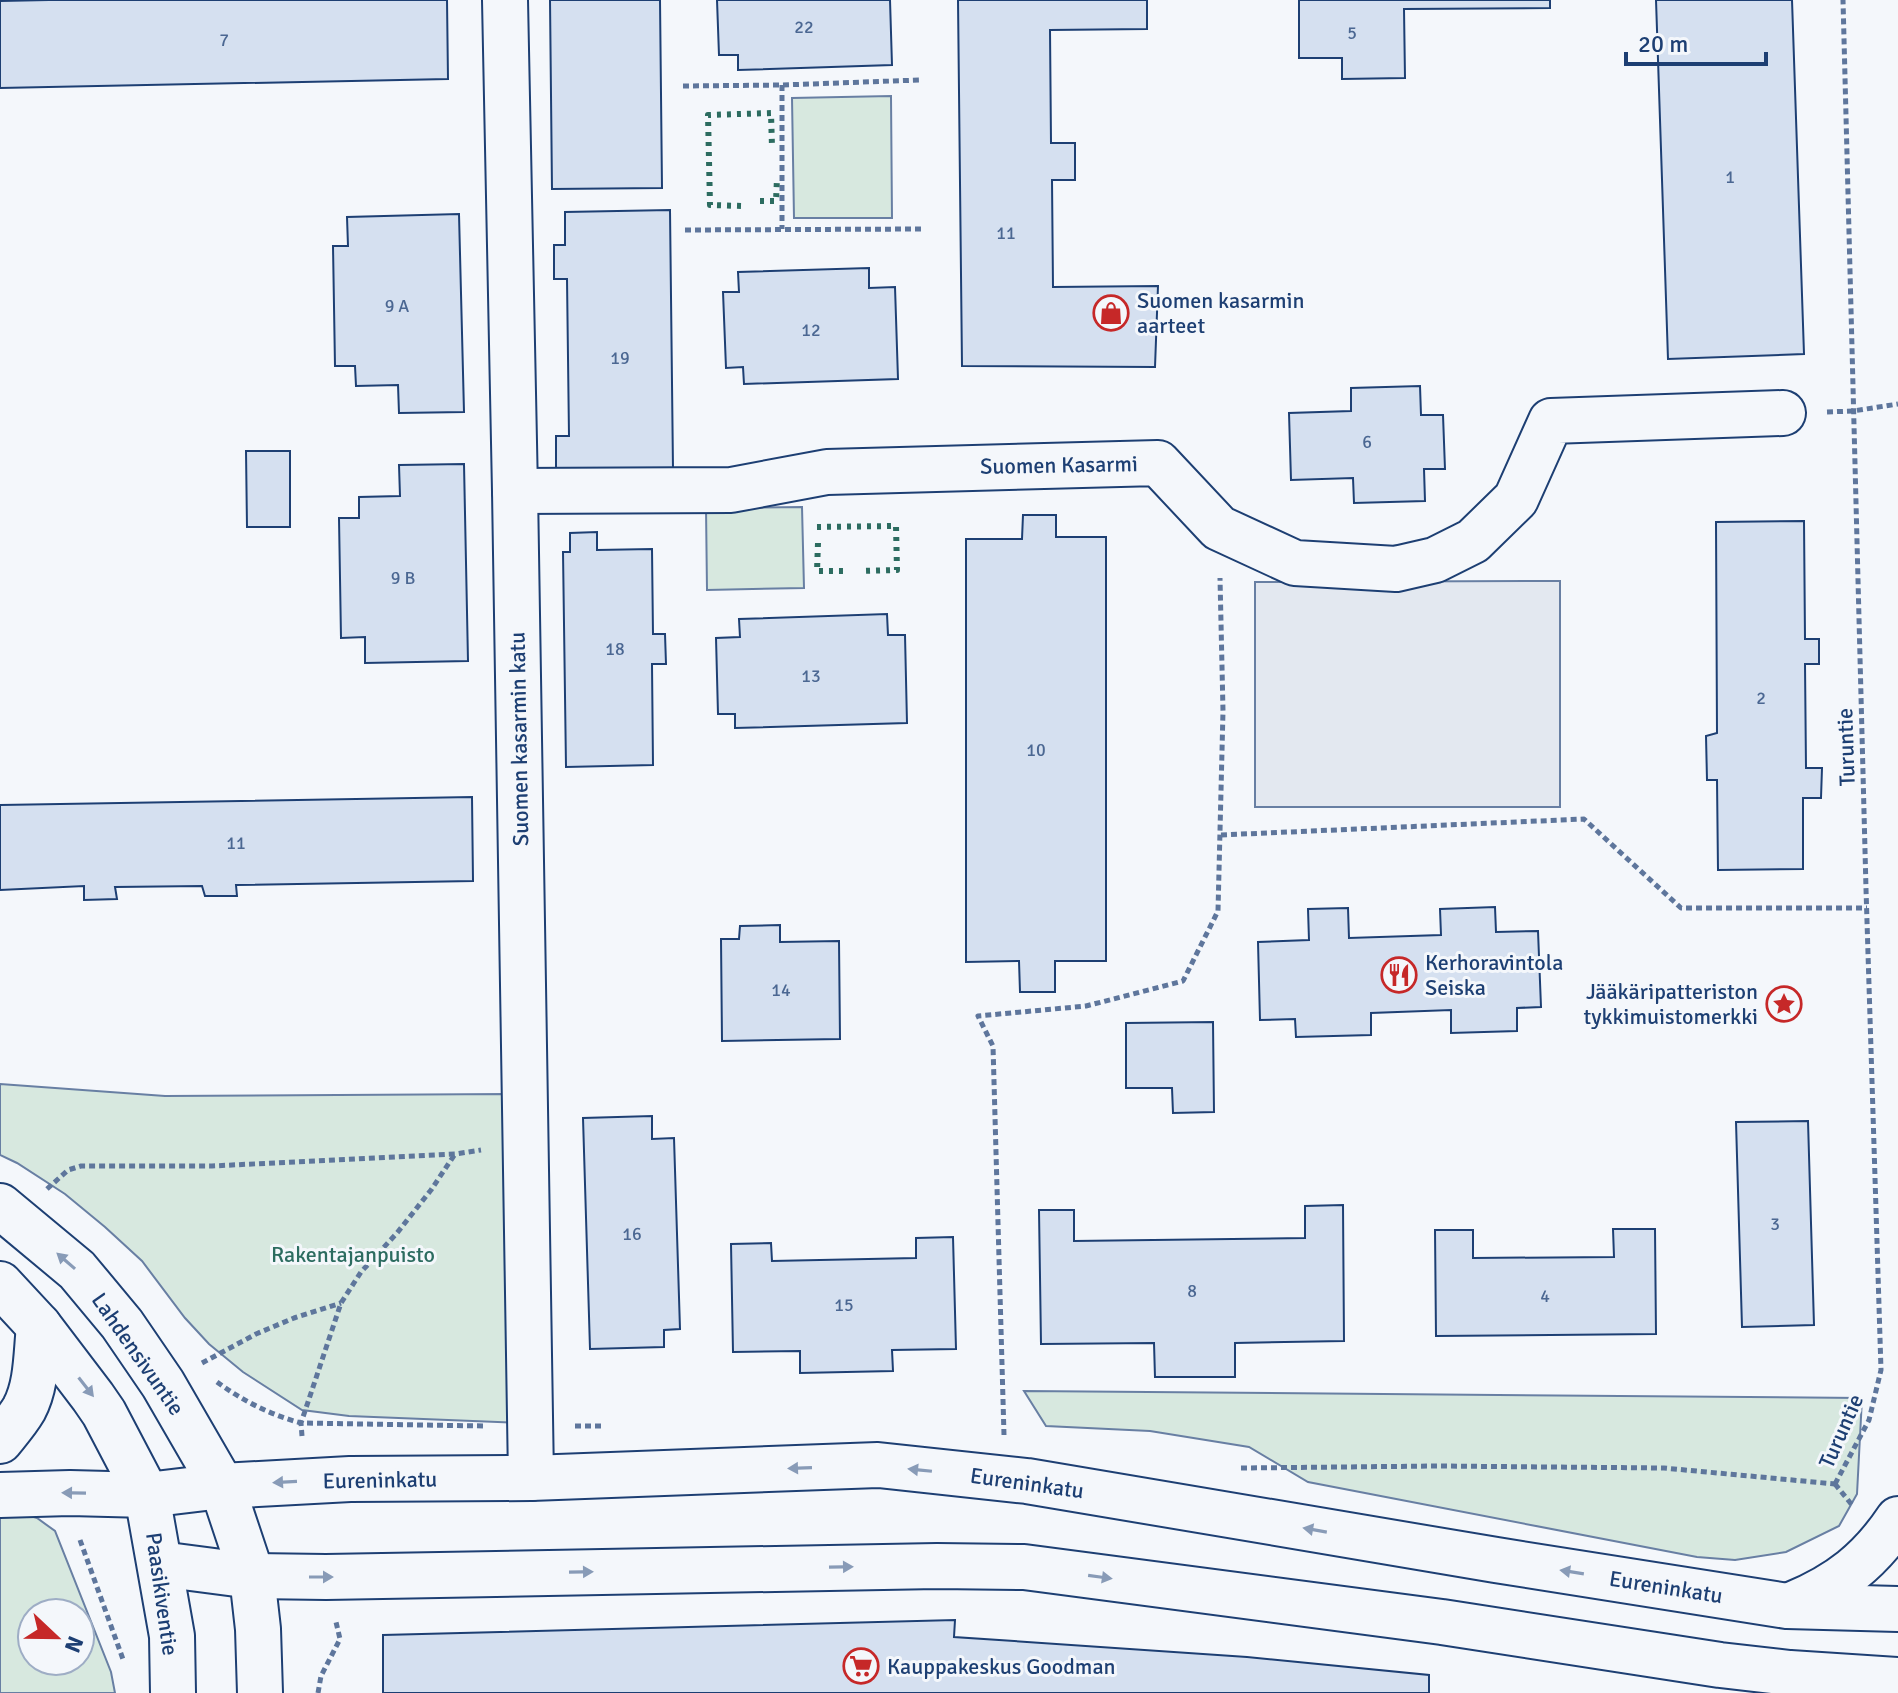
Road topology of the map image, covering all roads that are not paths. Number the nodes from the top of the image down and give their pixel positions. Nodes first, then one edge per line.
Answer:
1 (505, 0) edge
2 (1783, 413) dead end
3 (515, 491) junction
4 (0, 1206) edge
5 (0, 1284) edge
6 (39, 1326) junction
7 (0, 1441) edge
8 (531, 1478) junction
9 (222, 1486) junction
10 (0, 1495) edge
11 (147, 1495) junction
12 (1898, 1519) edge
13 (160, 1564) junction
14 (252, 1576) junction
15 (1787, 1606) junction
16 (1898, 1609) edge
17 (1898, 1680) edge
18 (173, 1693) edge
19 (260, 1693) edge

1 - 3 main road, Suomen kasarmin katu
2 - 3 main road, Suomen Kasarmi
3 - 8 main road, Suomen kasarmin katu
9 -> 4 main road, Lahdensivuntie
5 - 6 main road
6 - 7 main road
6 -> 11 main road
8 -> 9 main road, Eureninkatu
15 -> 8 main road, Eureninkatu
9 - 11 main road, Eureninkatu
9 - 14 main road
11 -> 10 main road, Eureninkatu
11 - 13 main road, Paasikiventie
12 - 15 main road
13 - 14 main road
13 - 18 main road, Paasikiventie
14 -> 17 main road
14 - 19 main road
15 - 16 main road, Eureninkatu

